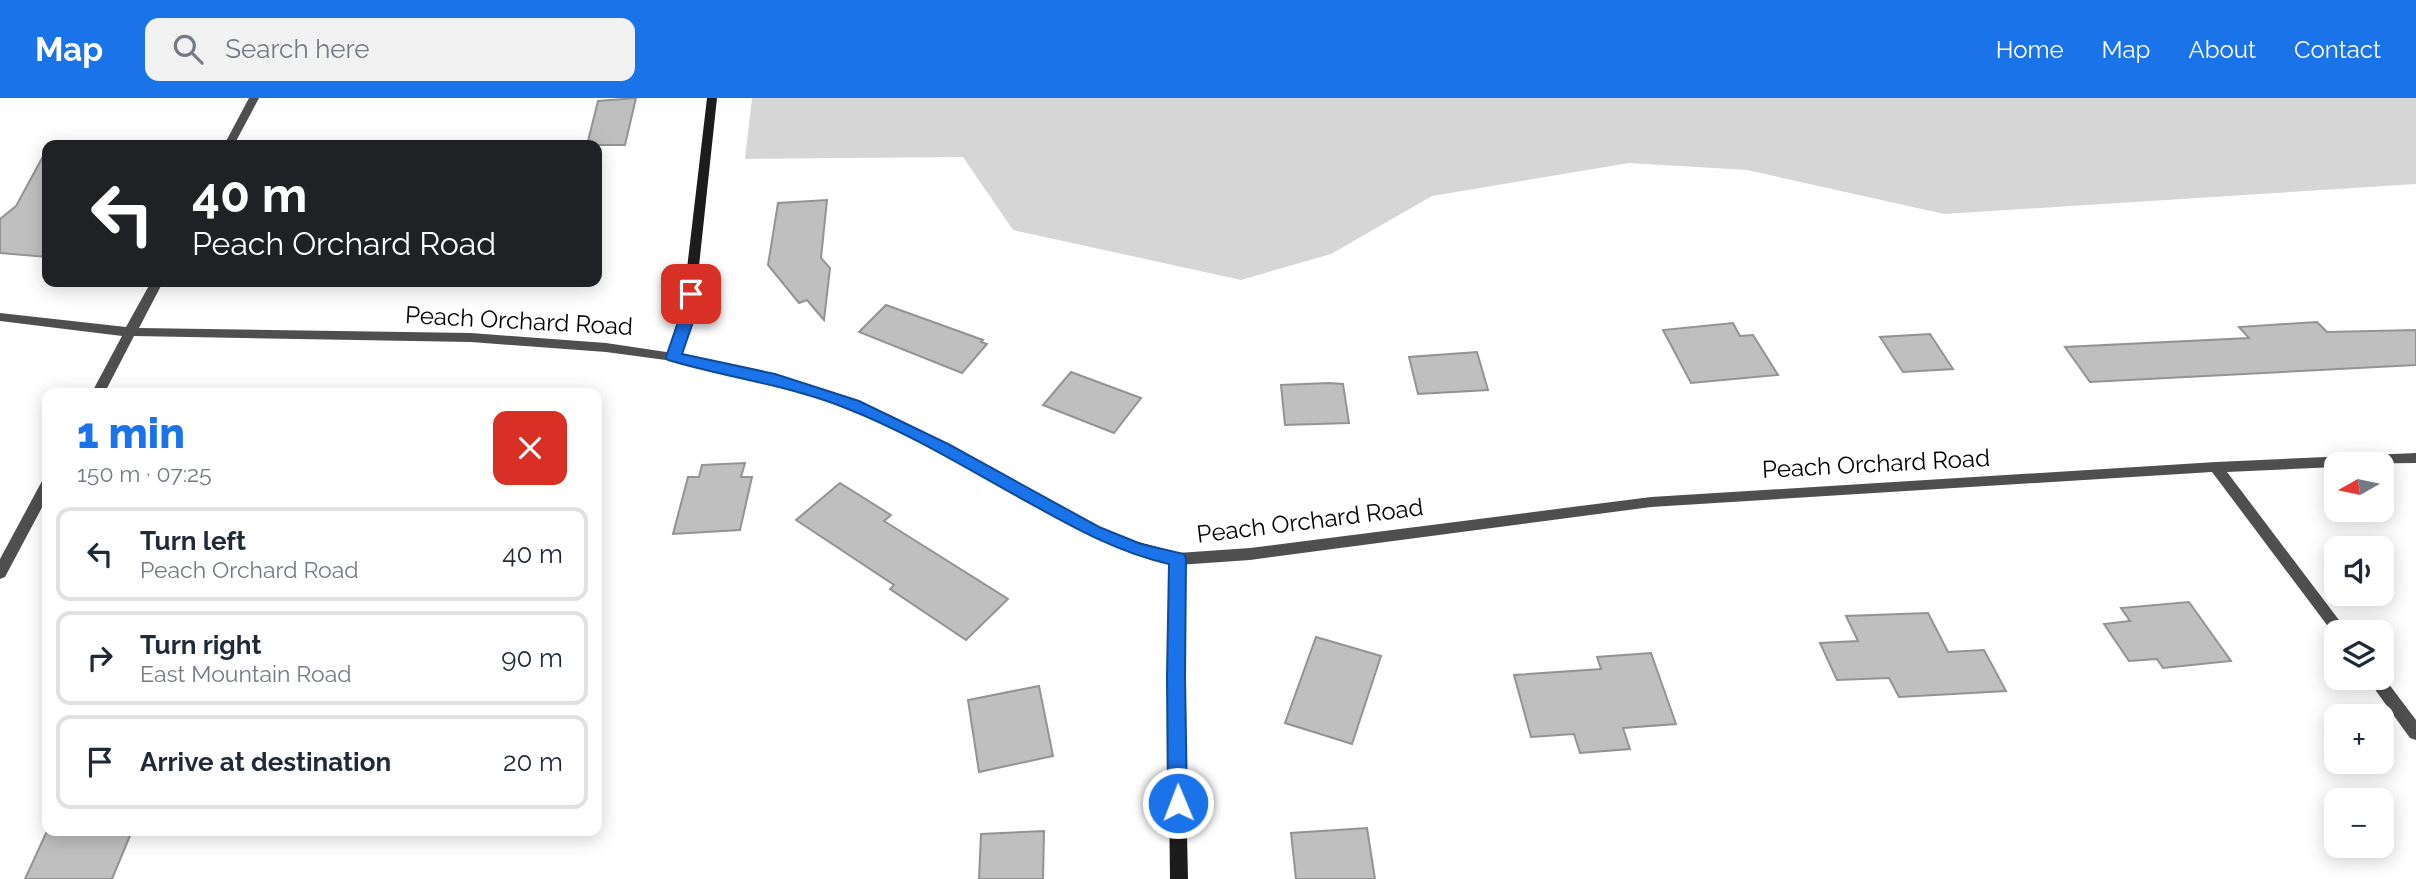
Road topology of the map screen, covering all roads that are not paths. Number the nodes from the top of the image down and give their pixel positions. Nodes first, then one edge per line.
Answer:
1 (254, 98) edge
2 (712, 98) edge
3 (232, 140) edge
4 (154, 287) edge
5 (0, 317) edge
6 (130, 332) junction
7 (673, 357) junction
8 (100, 388) edge
9 (2416, 458) edge
10 (2216, 467) junction
11 (42, 494) edge
12 (1178, 559) junction
13 (0, 573) edge
14 (2331, 620) edge
15 (2384, 690) edge
16 (2416, 733) edge
17 (1179, 879) edge

1 - 3 street
2 - 7 street
4 - 6 street
5 - 6 street, Peach Orchard Road
6 - 7 street, Peach Orchard Road
6 - 8 street
7 - 12 street, Peach Orchard Road
9 - 10 street, Peach Orchard Road
10 - 12 street, Peach Orchard Road
10 - 14 street
11 - 13 street
12 - 17 street
15 - 16 street

